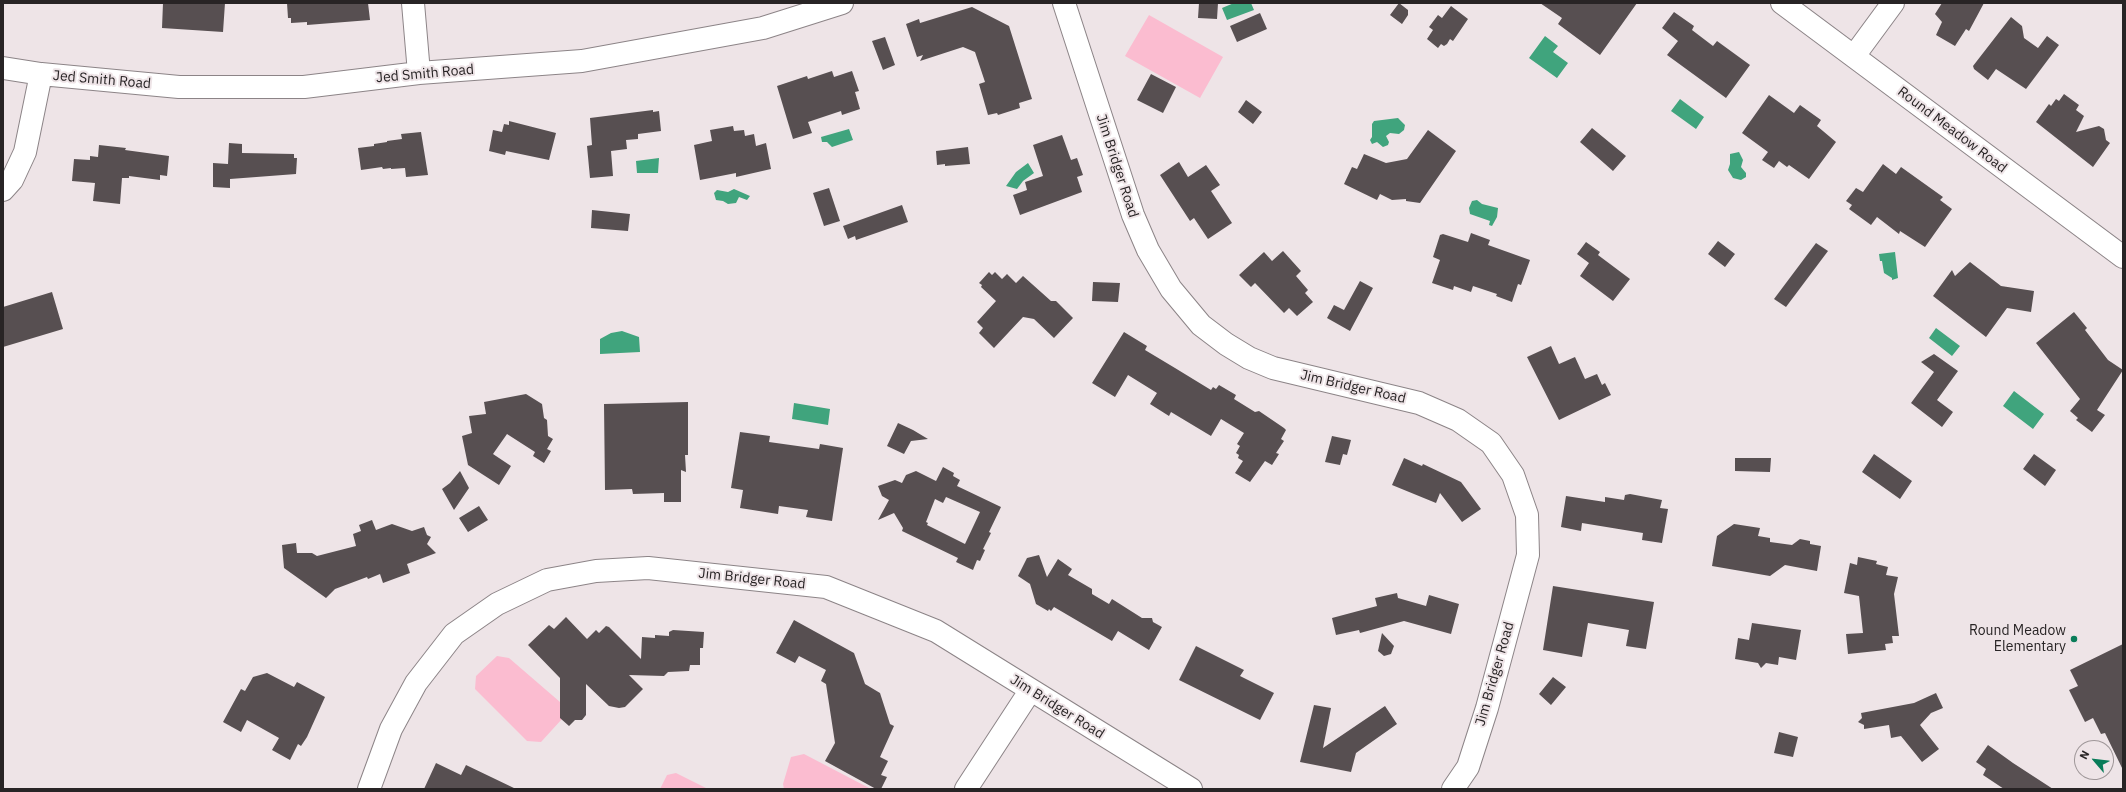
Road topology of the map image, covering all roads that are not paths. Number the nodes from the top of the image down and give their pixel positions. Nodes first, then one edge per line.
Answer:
1 (413, 3) edge
2 (842, 3) edge
3 (1064, 3) edge
4 (1782, 3) edge
5 (1892, 3) edge
6 (1854, 56) junction
7 (3, 68) edge
8 (420, 73) junction
9 (41, 74) junction
10 (3, 190) edge
11 (2123, 257) edge
12 (1030, 691) junction
13 (369, 789) edge
14 (966, 789) edge
15 (1191, 789) edge
16 (1453, 789) edge

1 - 8 street
2 - 8 street, Jed Smith Road
3 - 16 street, Jim Bridger Road
4 - 6 street, Round Meadow Road
5 - 6 street
6 - 11 street, Round Meadow Road
7 - 9 street, Jed Smith Road
8 - 9 street, Jed Smith Road
9 - 10 street
12 - 13 street, Jim Bridger Road
12 - 14 street
12 - 15 street, Jim Bridger Road

